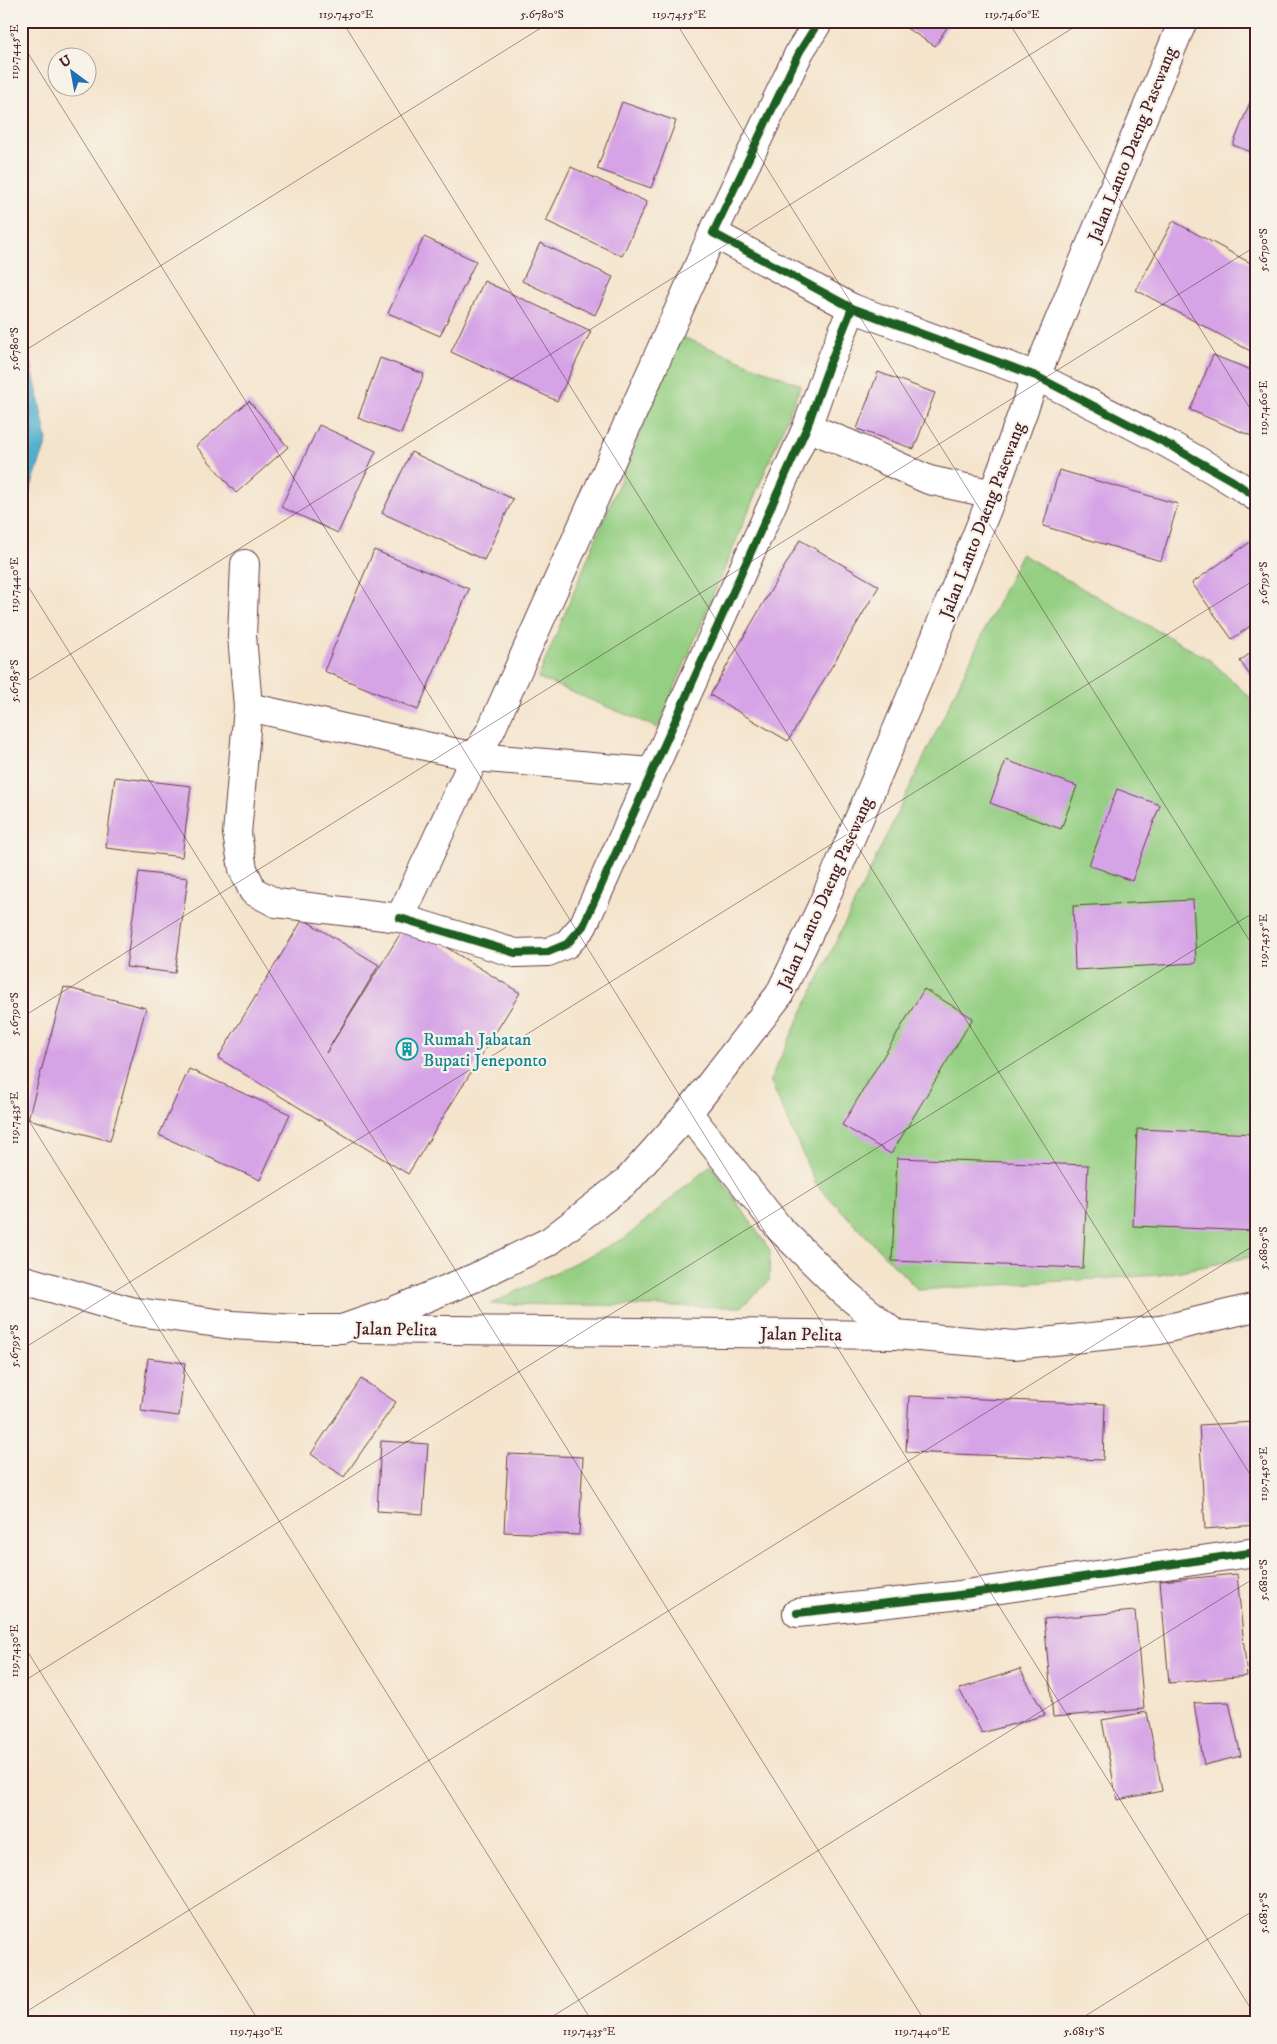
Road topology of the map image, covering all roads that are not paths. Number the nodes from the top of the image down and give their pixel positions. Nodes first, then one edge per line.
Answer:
1 (818, 21) edge
2 (1183, 21) edge
3 (713, 233) junction
4 (852, 308) junction
5 (1036, 376) junction
6 (807, 428) junction
7 (993, 494) junction
8 (1256, 497) edge
9 (245, 564) dead end
10 (248, 707) junction
11 (475, 757) junction
12 (651, 772) junction
13 (400, 918) junction
14 (688, 1114) junction
15 (21, 1279) edge
16 (1256, 1307) edge
17 (342, 1329) junction
18 (896, 1335) junction
19 (1256, 1552) edge
20 (797, 1612) dead end

1 - 3 main road
2 - 5 main road, Jalan Lanto Daeng Pasewang
3 - 4 main road
3 - 11 main road
4 - 5 main road
4 - 6 main road
5 - 7 main road, Jalan Lanto Daeng Pasewang
5 - 8 main road
6 - 7 main road
6 - 12 main road
7 - 14 main road, Jalan Lanto Daeng Pasewang
9 - 10 main road
10 - 11 main road
10 - 13 main road
11 - 12 main road
11 - 13 main road
12 - 13 main road
14 - 17 main road, Jalan Lanto Daeng Pasewang
14 - 18 main road
15 - 17 main road, Jalan Lanto Daeng Pasewang
16 - 18 main road, Jalan Pelita
17 - 18 main road, Jalan Pelita
19 - 20 main road

